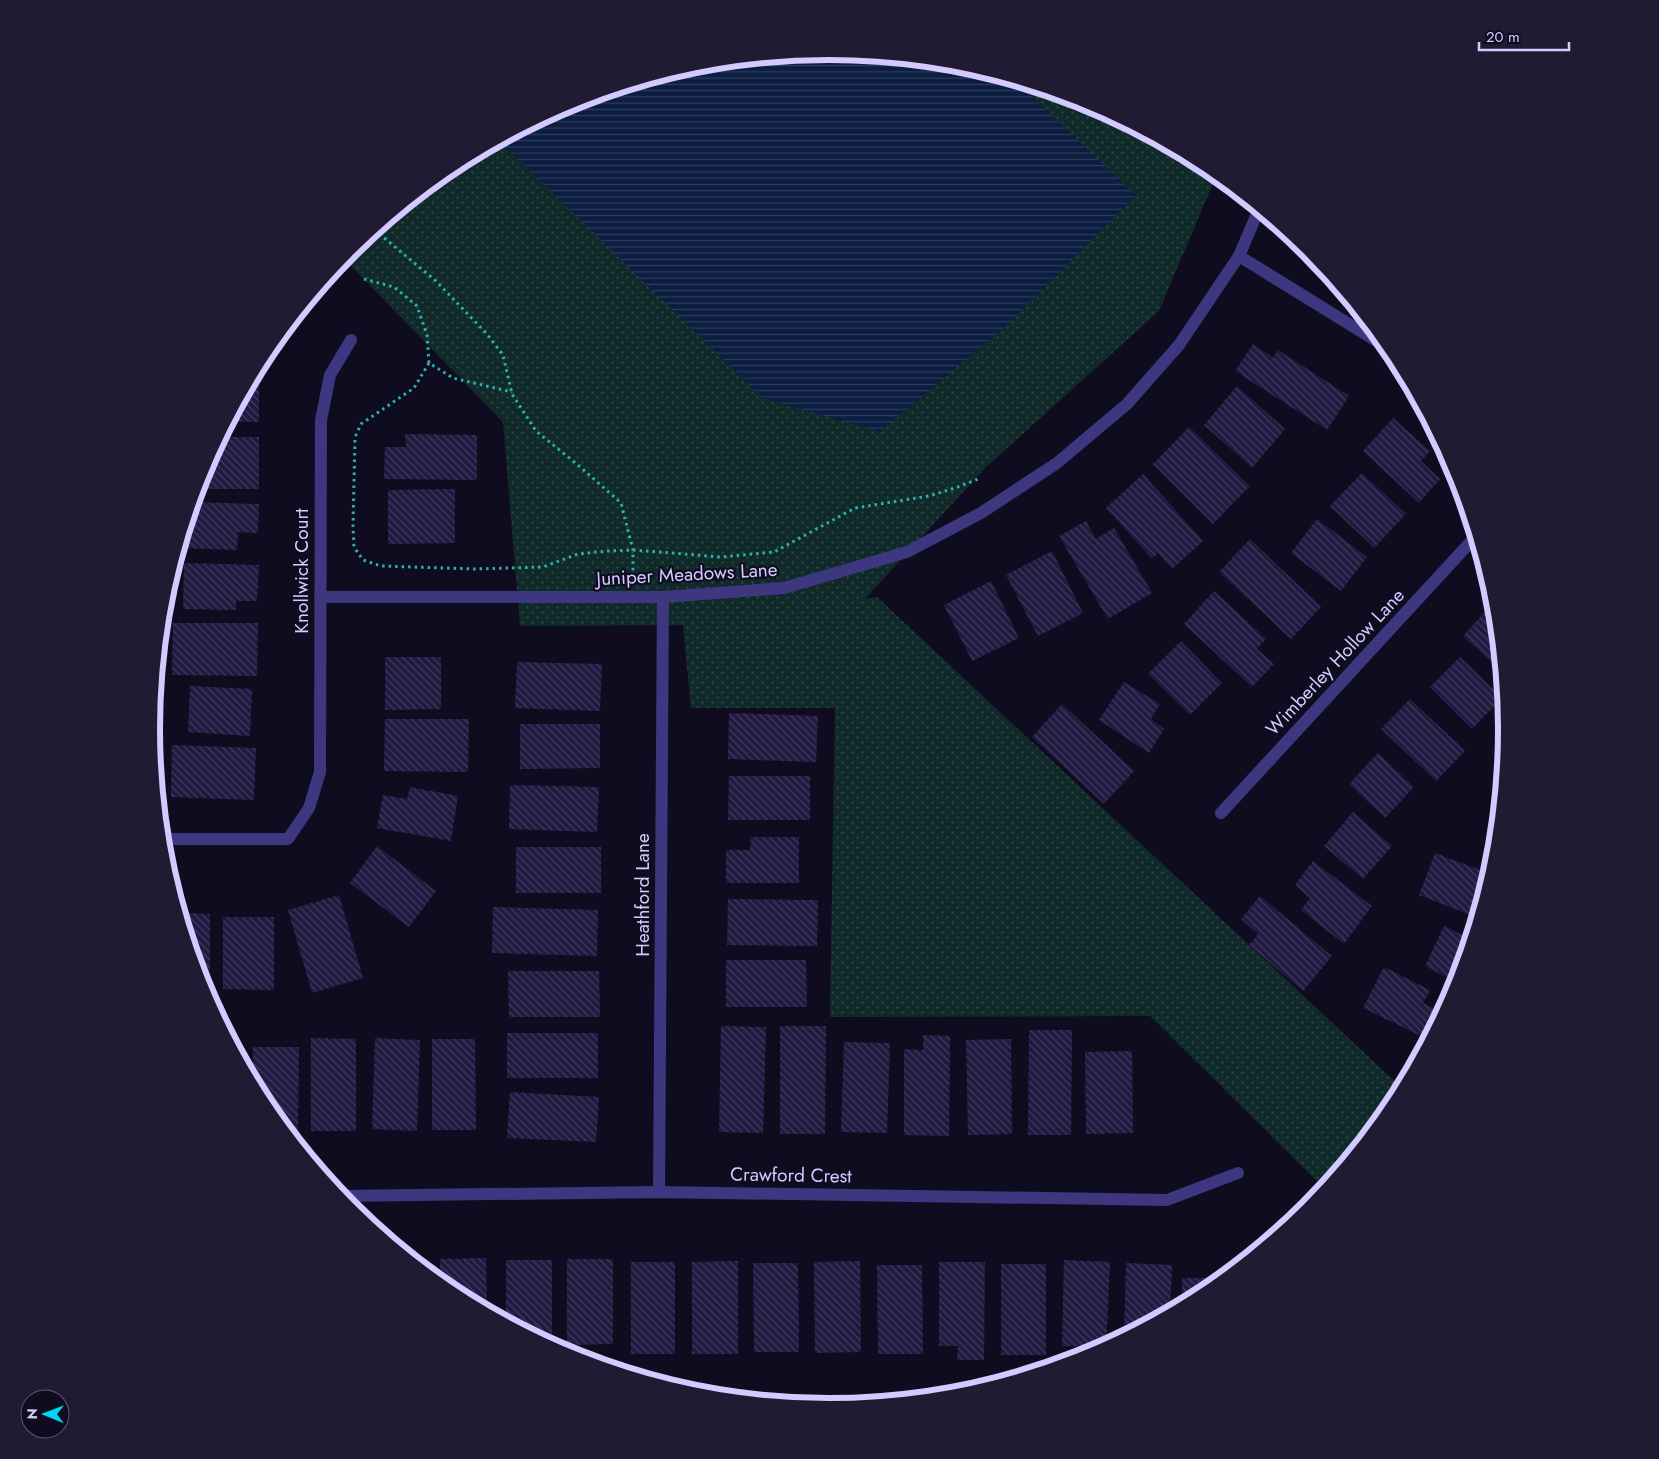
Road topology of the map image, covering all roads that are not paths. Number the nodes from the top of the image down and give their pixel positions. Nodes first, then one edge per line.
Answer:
1 (1257, 214) edge
2 (1239, 256) junction
3 (1372, 339) edge
4 (351, 340) dead end
5 (1471, 541) edge
6 (320, 597) junction
7 (663, 598) junction
8 (1221, 813) dead end
9 (170, 839) edge
10 (1238, 1173) dead end
11 (659, 1192) junction
12 (349, 1196) edge

1 - 2 street, Juniper Meadows Lane
2 - 3 street
2 - 7 street, Juniper Meadows Lane
4 - 6 street, Knollwick Court
5 - 8 street, Wimberley Hollow Lane
6 - 7 street, Juniper Meadows Lane
6 - 9 street, Knollwick Court
7 - 11 street, Heathford Lane
10 - 11 street, Crawford Crest
11 - 12 street, Crawford Crest

